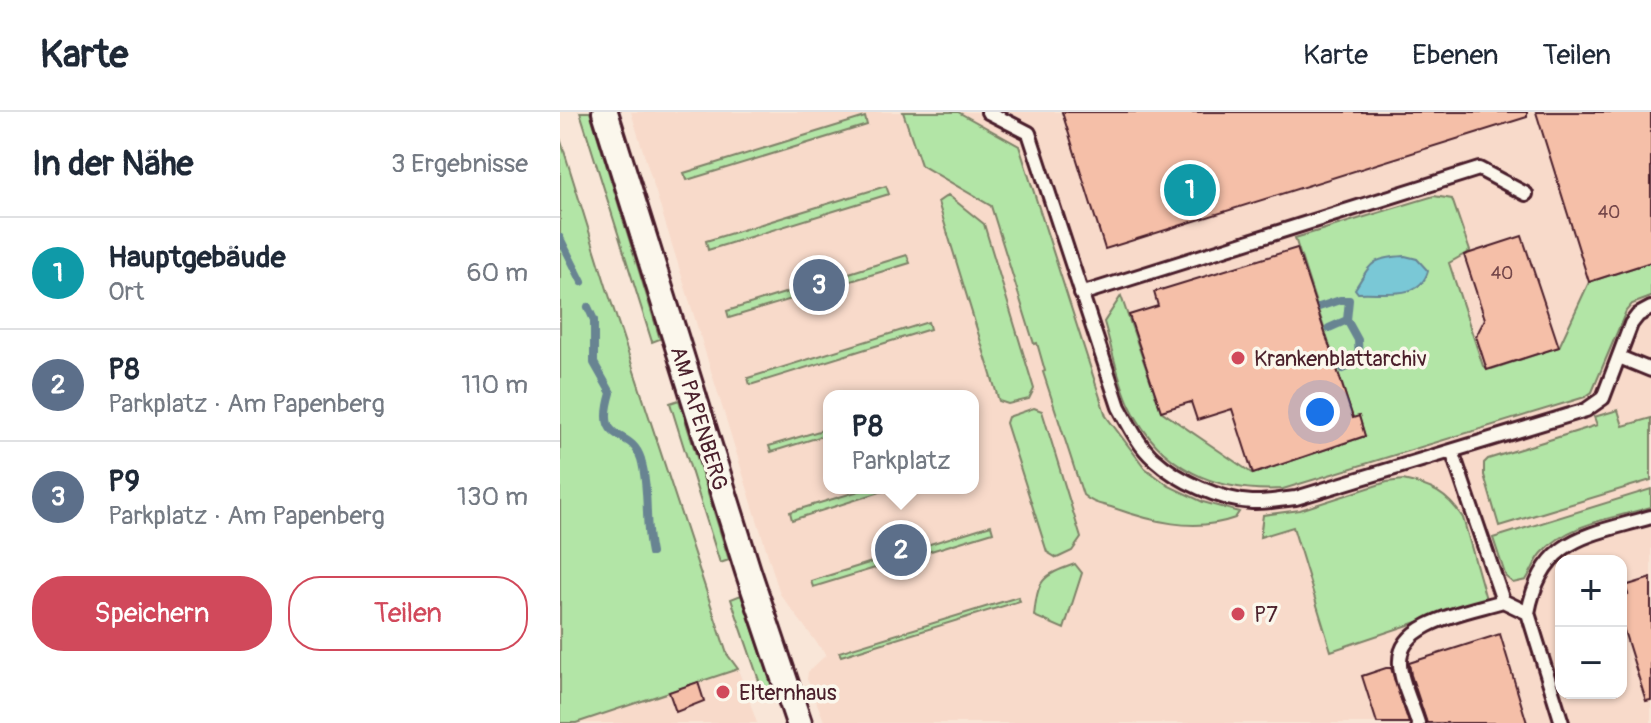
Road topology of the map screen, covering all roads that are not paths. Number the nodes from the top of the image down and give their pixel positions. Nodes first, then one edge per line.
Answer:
1 (605, 112) edge
2 (988, 112) edge
3 (1526, 194) dead end
4 (1081, 294) junction
5 (1651, 308) edge
6 (1619, 357) junction
7 (1651, 370) edge
8 (1452, 451) junction
9 (1651, 517) edge
10 (1503, 601) junction
11 (1528, 613) junction
12 (799, 723) edge
13 (1418, 723) edge
14 (1562, 723) edge

1 - 12 street, AM PAPENBERG
2 - 4 lane
3 - 4 lane
4 - 8 lane
5 - 6 lane
6 - 7 lane
6 - 8 lane
8 - 10 lane
9 - 11 lane
10 - 11 lane
10 - 13 lane
11 - 14 lane

